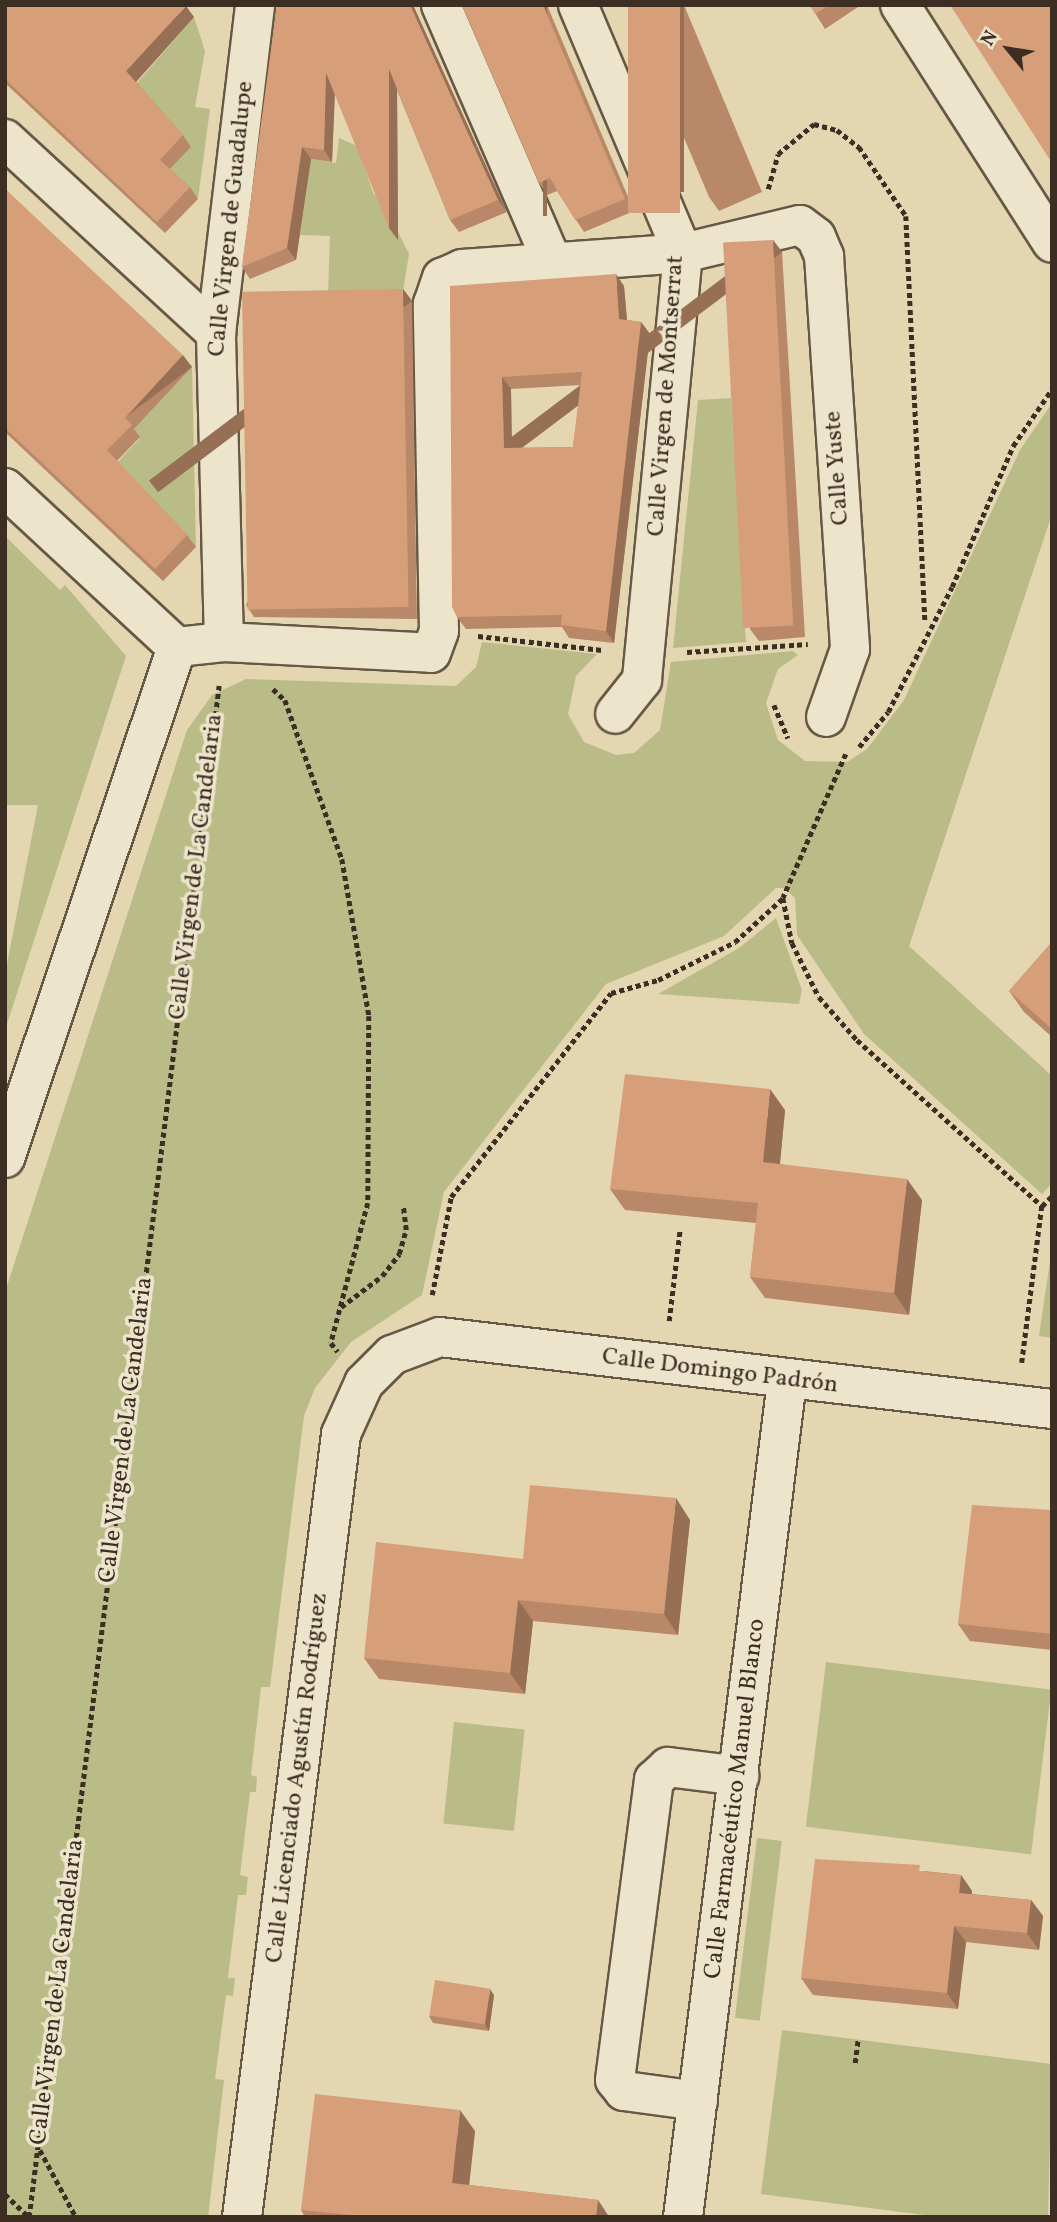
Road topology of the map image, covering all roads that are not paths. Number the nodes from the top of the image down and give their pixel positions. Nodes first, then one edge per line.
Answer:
1 (441, 5) edge
2 (579, 5) edge
3 (900, 5) edge
4 (248, 10) edge
5 (5, 139) edge
6 (1052, 243) edge
7 (682, 253) junction
8 (552, 261) junction
9 (216, 333) junction
10 (5, 488) edge
11 (224, 642) junction
12 (177, 648) junction
13 (615, 714) dead end
14 (825, 717) dead end
15 (5, 1158) edge
16 (407, 1349) joint
17 (787, 1381) junction
18 (1034, 1407) edge
19 (739, 1776) junction
20 (698, 2101) junction
21 (242, 2217) edge
22 (683, 2217) edge

1 - 8 street
2 - 7 street, Calle Virgen de Montserrat
3 - 6 street
4 - 9 street, Calle Virgen de Guadalupe
5 - 9 street
7 - 8 street
7 - 13 street, Calle Virgen de Montserrat
7 - 14 street, Calle Yuste
8 - 11 street
9 - 11 street, Calle Virgen de Guadalupe
10 - 12 street
11 - 12 street
12 - 15 street
16 - 17 street, Calle Domingo Padrón
16 - 21 street, Calle Licenciado Agustín Rodríguez
17 - 18 street, Calle Domingo Padrón
17 - 19 street, Calle Farmacéutico Manuel Blanco
19 - 20 street, Calle Farmacéutico Manuel Blanco
19 - 20 street
20 - 22 street, Calle Farmacéutico Manuel Blanco

